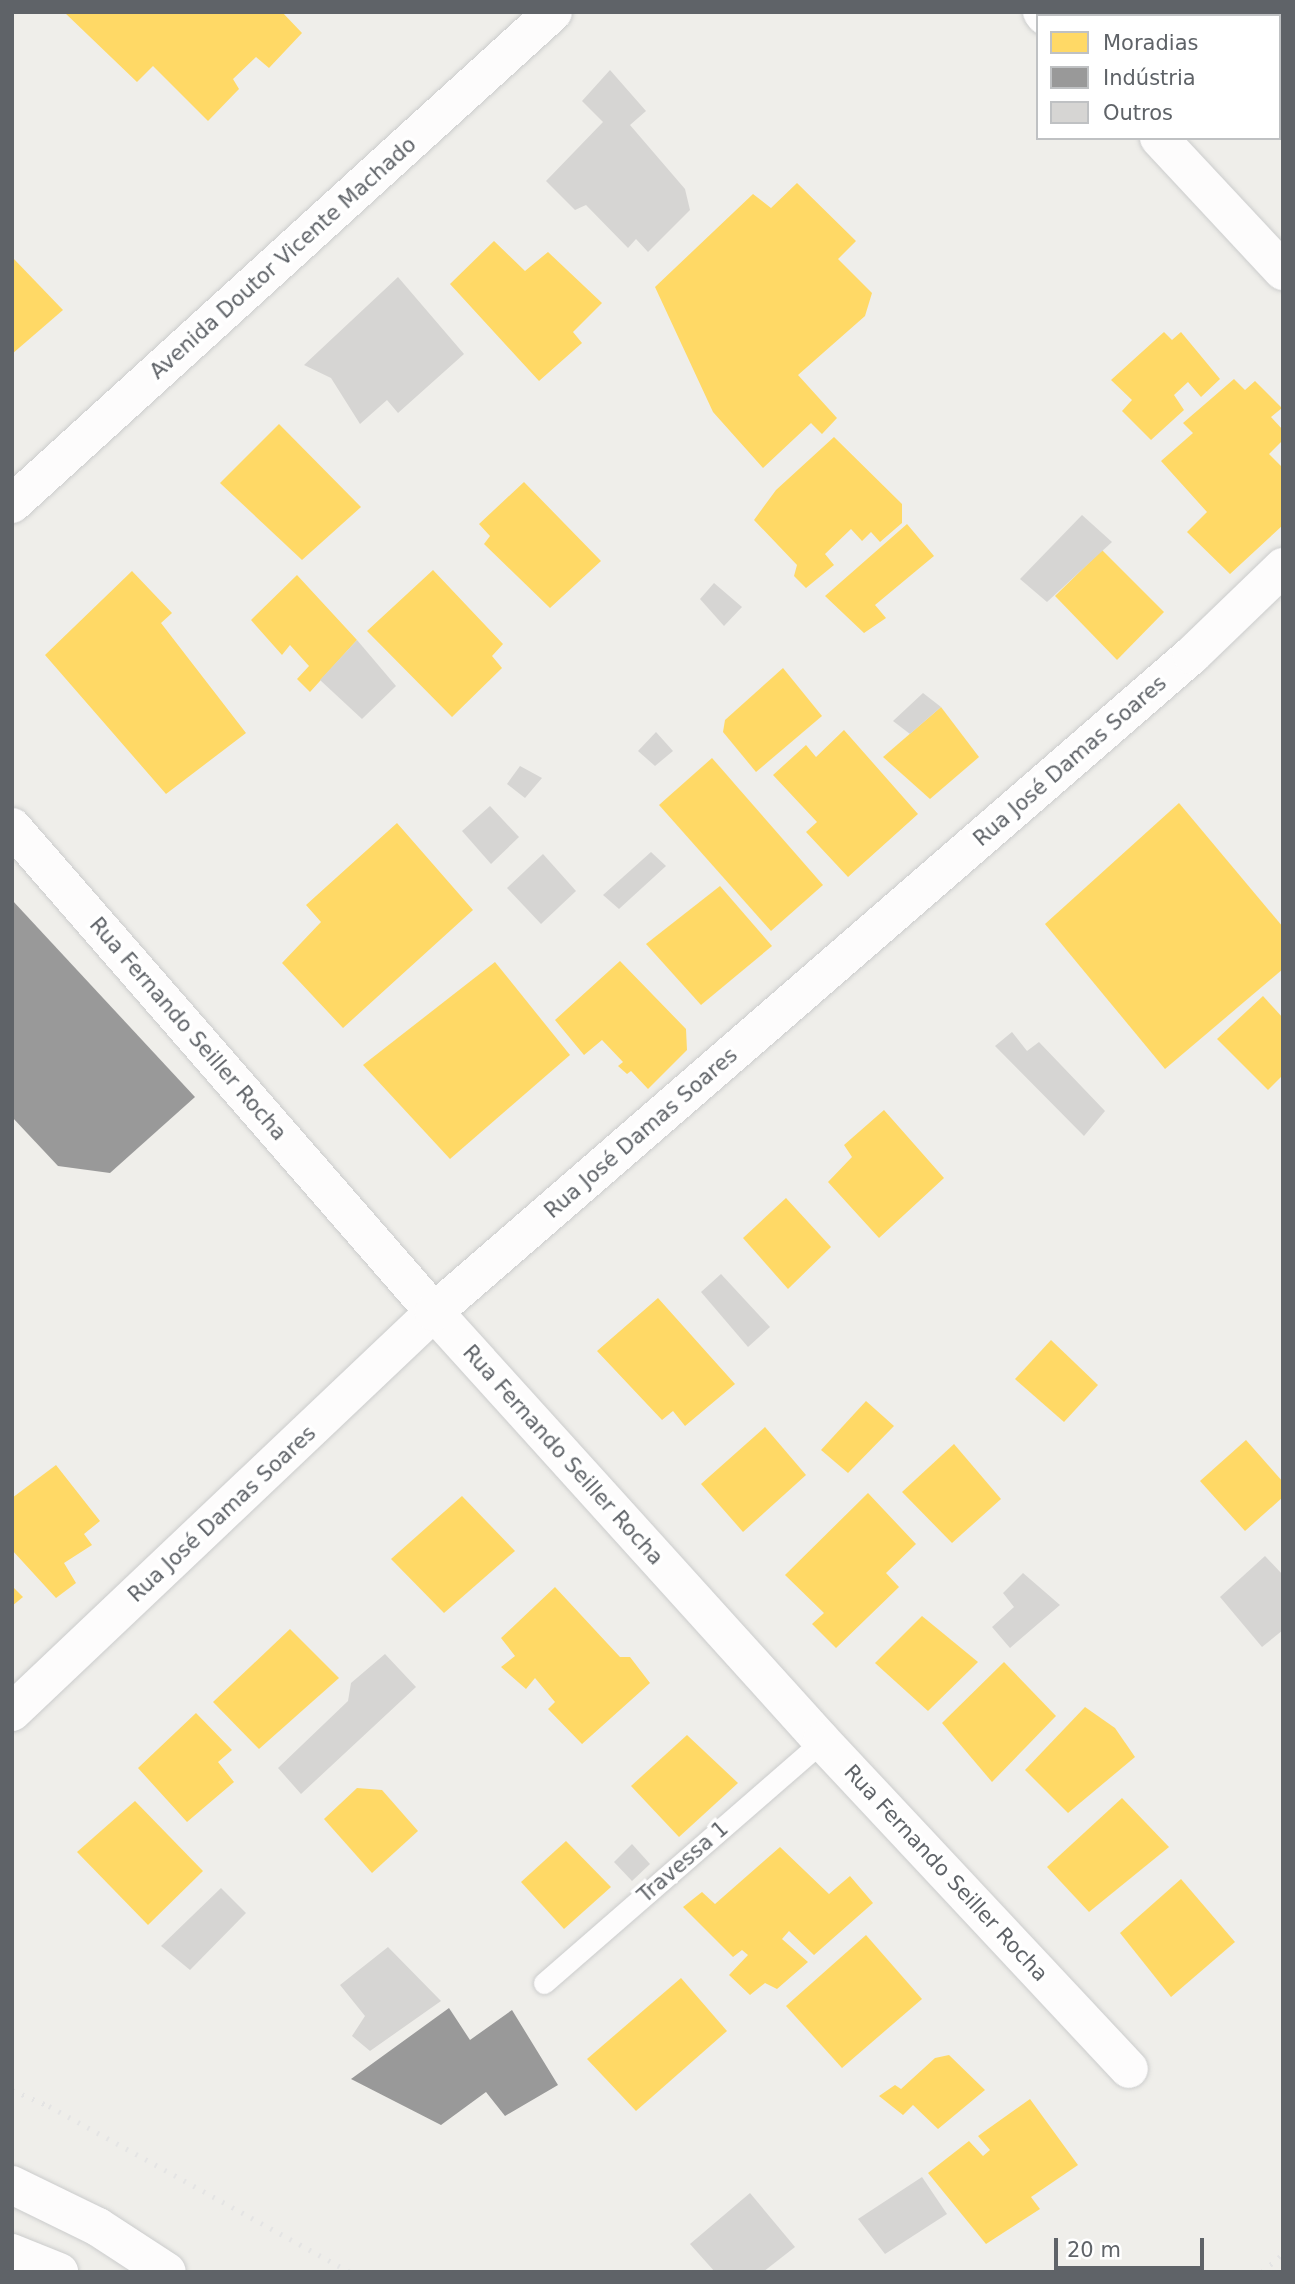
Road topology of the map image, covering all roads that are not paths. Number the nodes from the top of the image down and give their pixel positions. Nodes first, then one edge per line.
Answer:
1 (553, 12) edge
2 (1161, 140) edge
3 (1283, 271) edge
4 (12, 504) edge
5 (1283, 567) edge
6 (12, 827) edge
7 (434, 1312) junction
8 (12, 1712) edge
9 (822, 1741) junction
10 (544, 1983) dead end
11 (1129, 2069) dead end
12 (12, 2185) edge
13 (12, 2253) edge
14 (59, 2272) edge
15 (167, 2272) edge

1 - 4 street, Avenida Doutor Vicente Machado
2 - 3 street
5 - 7 street, Rua José Damas Soares
6 - 7 street, Rua Fernando Seiller Rocha
7 - 8 street, Rua José Damas Soares
7 - 9 street, Rua Fernando Seiller Rocha
9 - 10 lane, Travessa 1
9 - 11 street, Rua Fernando Seiller Rocha
12 - 15 street
13 - 14 street

